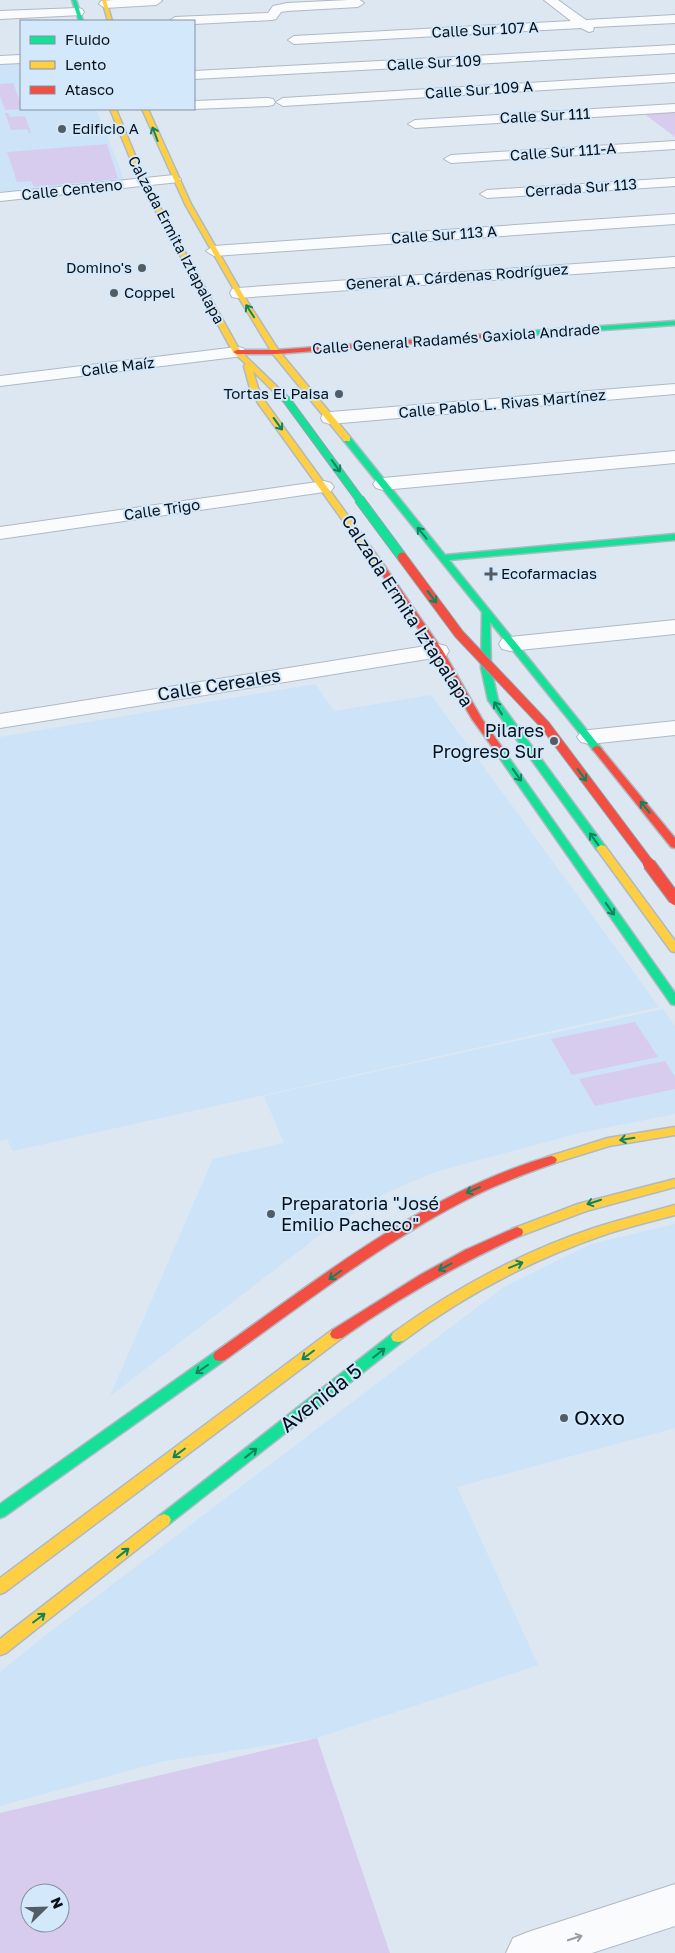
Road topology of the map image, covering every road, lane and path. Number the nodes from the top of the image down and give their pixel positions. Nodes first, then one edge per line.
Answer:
1 (266, 0) edge
2 (550, 0) edge
3 (156, 1) edge
4 (104, 2) edge
5 (358, 3) dead end
6 (78, 11) edge
7 (160, 15) dead end
8 (0, 16) edge
9 (272, 16) junction
10 (675, 19) edge
11 (110, 20) edge
12 (194, 20) edge
13 (584, 24) junction
14 (294, 40) dead end
15 (675, 49) edge
16 (623, 52) junction
17 (20, 59) edge
18 (0, 60) edge
19 (195, 76) edge
20 (660, 78) junction
21 (675, 78) edge
22 (675, 89) edge
23 (268, 102) dead end
24 (283, 102) dead end
25 (195, 105) edge
26 (675, 108) edge
27 (113, 110) edge
28 (145, 110) edge
29 (634, 111) junction
30 (415, 124) dead end
31 (675, 141) edge
32 (675, 145) edge
33 (155, 155) junction
34 (131, 156) junction
35 (451, 159) dead end
36 (174, 179) junction
37 (142, 182) junction
38 (675, 182) edge
39 (487, 194) dead end
40 (0, 197) edge
41 (188, 205) junction
42 (157, 208) junction
43 (675, 219) edge
44 (214, 251) junction
45 (675, 262) edge
46 (238, 293) junction
47 (675, 323) edge
48 (276, 352) junction
49 (242, 359) junction
50 (0, 381) edge
51 (675, 389) edge
52 (330, 418) junction
53 (675, 457) edge
54 (383, 484) junction
55 (324, 487) junction
56 (0, 533) edge
57 (675, 537) edge
58 (442, 558) junction
59 (485, 613) junction
60 (675, 627) edge
61 (510, 644) junction
62 (438, 651) junction
63 (0, 721) edge
64 (675, 728) edge
65 (589, 737) junction
66 (675, 845) edge
67 (675, 900) edge
68 (675, 949) edge
69 (675, 1001) edge
70 (675, 1132) edge
71 (675, 1183) edge
72 (675, 1210) edge
73 (0, 1512) edge
74 (0, 1587) edge
75 (0, 1648) edge
76 (675, 1905) edge
77 (528, 1953) edge

1 - 9 street
2 - 13 street
3 - 4 street
3 - 7 street
4 - 11 main road
5 - 9 street
6 - 8 street
9 - 12 street
10 - 13 street, Calle Sur 107 A
13 - 14 street, Calle Sur 107 A
13 - 16 street
15 - 16 street, Calle Sur 109
16 - 19 street, Calle Sur 109
16 - 20 street
17 - 18 street
20 - 21 street, Calle Sur 109 A
20 - 22 street
20 - 24 street, Calle Sur 109 A
23 - 25 street
26 - 29 street, Calle Sur 111
27 - 34 main road, Calzada Ermita Iztapalapa
33 -> 28 main road, Calzada Ermita Iztapalapa
29 - 30 street, Calle Sur 111
29 - 31 street
32 - 35 street, Calle Sur 111-A
33 - 34 main road
33 - 36 main road, Calzada Ermita Iztapalapa
34 - 37 main road, Calzada Ermita Iztapalapa
36 - 37 street, Calle Centeno
36 - 41 main road, Calzada Ermita Iztapalapa
37 - 40 street, Calle Centeno
37 - 42 main road, Calzada Ermita Iztapalapa
38 - 39 street, Cerrada Sur 113
41 - 42 main road
41 - 44 main road, Calzada Ermita Iztapalapa
42 - 49 main road, Calzada Ermita Iztapalapa
43 - 44 street, Calle Sur 113 A
44 - 46 main road, Calzada Ermita Iztapalapa
45 - 46 street, General A. Cárdenas Rodríguez
48 -> 46 main road, Calzada Ermita Iztapalapa
47 - 48 main road, Calle General Radamés Gaxiola Andrade
48 - 49 main road, Calle General Radamés Gaxiola Andrade
48 - 52 main road, Calzada Ermita Iztapalapa
49 - 50 street, Calle Maíz
49 -> 55 main road, Calzada Ermita Iztapalapa
49 -> 67 main road, Calzada Ermita Iztapalapa, bridge
51 - 52 street, Calle Pablo L. Rivas Martínez
52 - 54 main road, Calzada Ermita Iztapalapa
53 - 54 street
58 -> 54 main road, Calzada Ermita Iztapalapa
55 - 56 street, Calle Trigo
55 - 62 main road, Calzada Ermita Iztapalapa
57 - 58 main road
58 - 59 main road, Calzada Ermita Iztapalapa
59 - 61 main road, Calzada Ermita Iztapalapa
68 -> 59 main road, Calzada Ermita Iztapalapa
60 - 61 street
61 - 65 main road, Calzada Ermita Iztapalapa
62 - 63 street, Calle Cereales
62 -> 69 main road, Calzada Ermita Iztapalapa
64 - 65 street
66 -> 65 main road, Calzada Ermita Iztapalapa
70 -> 73 main road
71 -> 74 main road
75 -> 72 main road, Avenida 5
77 -> 76 street

